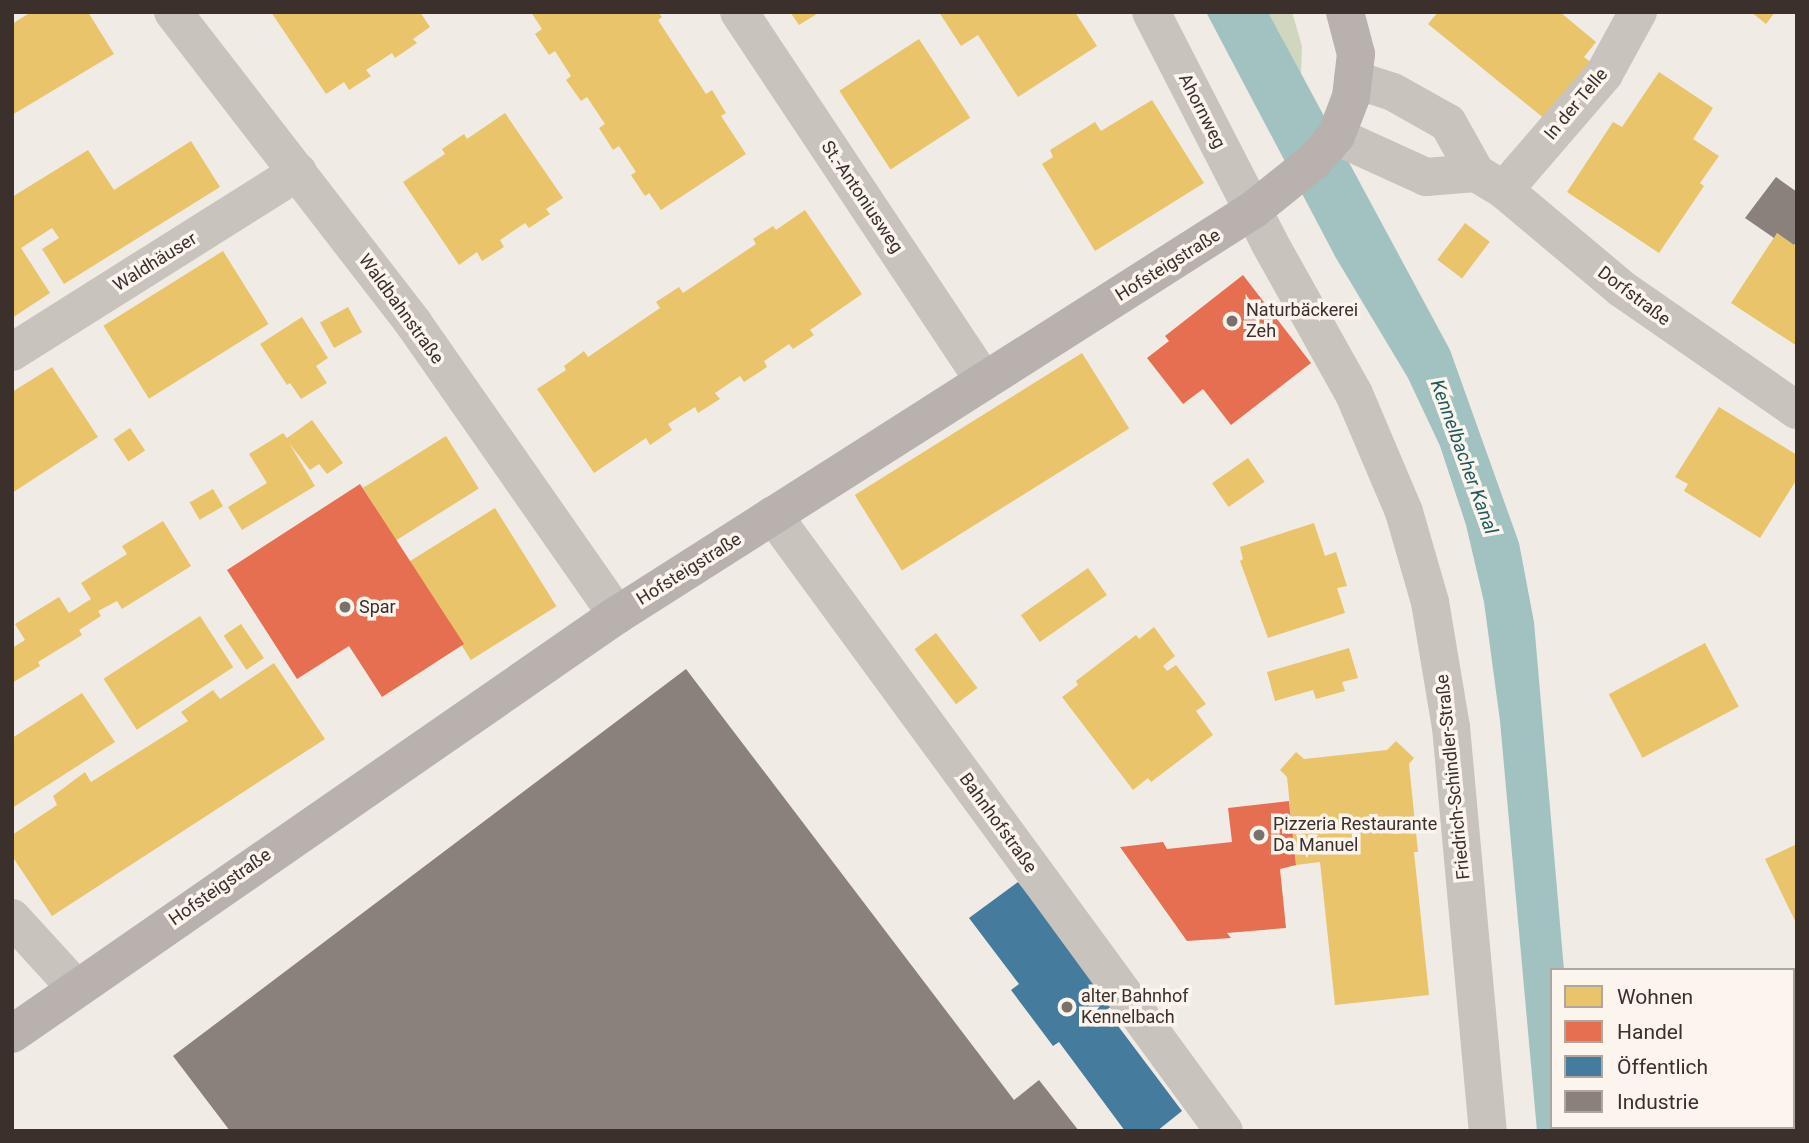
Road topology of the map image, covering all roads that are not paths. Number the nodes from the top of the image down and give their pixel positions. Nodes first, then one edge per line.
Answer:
1 (173, 12) edge
2 (739, 12) edge
3 (1152, 12) edge
4 (1345, 12) edge
5 (1638, 12) edge
6 (1352, 88) junction
7 (1336, 136) junction
8 (298, 172) junction
9 (1490, 182) junction
10 (1253, 210) junction
11 (12, 352) edge
12 (984, 381) junction
13 (1797, 410) edge
14 (773, 515) junction
15 (617, 615) junction
16 (12, 918) edge
17 (76, 988) junction
18 (12, 1034) edge
19 (1224, 1131) edge
20 (1488, 1131) edge

1 - 8 street, Waldbahnstraße
2 - 12 street, St.-Antoniusweg
3 - 10 street, Ahornweg
4 - 6 main road
5 - 9 street, In der Telle
6 - 7 main road, Hofsteigstraße
6 - 9 street, Dorfstraße
7 - 9 street
7 - 10 main road, Hofsteigstraße
8 - 11 street, Waldhäuser
8 - 15 street, Waldbahnstraße
9 - 13 street, Dorfstraße
10 - 12 main road, Hofsteigstraße
10 - 20 street, Friedrich-Schindler-Straße
12 - 14 main road, Hofsteigstraße
14 - 15 main road, Hofsteigstraße
14 - 19 street, Bahnhofstraße
15 - 17 main road, Hofsteigstraße
16 - 17 street
17 - 18 main road, Hofsteigstraße

